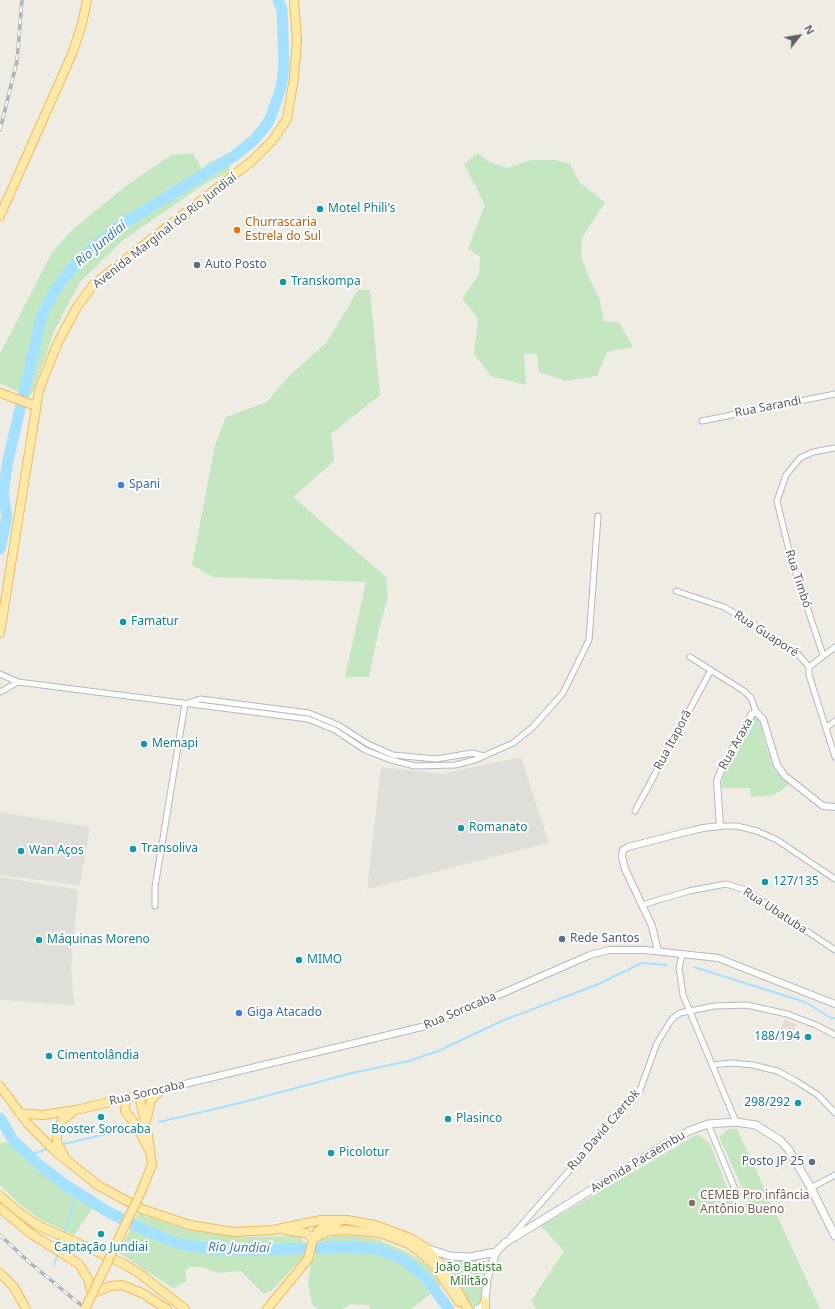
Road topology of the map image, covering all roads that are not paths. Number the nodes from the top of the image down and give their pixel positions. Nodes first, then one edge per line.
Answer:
1 (87, 0) edge
2 (294, 0) edge
3 (0, 216) edge
4 (0, 393) edge
5 (835, 394) edge
6 (33, 405) junction
7 (702, 421) dead end
8 (835, 448) edge
9 (598, 516) dead end
10 (676, 591) dead end
11 (0, 633) edge
12 (835, 647) edge
13 (823, 655) junction
14 (690, 657) dead end
15 (809, 667) junction
16 (711, 670) junction
17 (0, 674) edge
18 (18, 682) junction
19 (0, 692) edge
20 (185, 704) junction
21 (756, 712) junction
22 (835, 721) edge
23 (827, 727) junction
24 (484, 756) junction
25 (835, 757) edge
26 (835, 807) edge
27 (635, 811) dead end
28 (720, 826) junction
29 (835, 879) edge
30 (642, 904) junction
31 (155, 906) dead end
32 (835, 950) edge
33 (658, 952) junction
34 (682, 954) junction
35 (835, 1004) edge
36 (688, 1010) junction
37 (835, 1035) edge
38 (713, 1065) junction
39 (0, 1086) edge
40 (161, 1090) junction
41 (139, 1095) junction
42 (126, 1098) junction
43 (102, 1103) junction
44 (76, 1110) junction
45 (125, 1111) junction
46 (19, 1113) junction
47 (835, 1113) edge
48 (736, 1122) junction
49 (708, 1124) junction
50 (148, 1134) junction
51 (152, 1156) junction
52 (76, 1170) junction
53 (835, 1175) edge
54 (811, 1188) junction
55 (737, 1194) dead end
56 (0, 1196) edge
57 (0, 1208) edge
58 (347, 1220) junction
59 (273, 1230) junction
60 (835, 1236) edge
61 (313, 1241) junction
62 (505, 1243) junction
63 (425, 1247) junction
64 (496, 1252) junction
65 (0, 1273) edge
66 (92, 1294) junction
67 (485, 1305) edge
68 (26, 1309) edge
69 (85, 1309) edge
70 (167, 1309) edge
71 (185, 1309) edge
72 (267, 1309) edge
73 (467, 1309) edge
74 (478, 1309) edge

1 - 3 main road
2 - 6 main road, Avenida Marginal do Rio Jundiaí
4 - 6 main road
5 - 7 street, Rua Sarandi
6 - 11 main road, Avenida Marginal do Rio Jundiaí
8 - 13 street, Rua Timbó
9 - 24 street
10 - 15 street, Rua Guaporé
12 - 13 street
13 - 15 street
14 - 16 street
15 - 23 street, Rua Guaporé
16 - 21 street
16 - 27 street, Rua Itaporã
17 - 18 street
18 - 19 street
18 - 20 street
20 - 24 street
20 - 24 street
20 - 31 street
21 - 26 street
21 - 28 street, Rua Araxa
22 - 23 street
23 - 25 street, Rua Guaporé
28 - 29 street
28 - 30 street
30 - 32 street, Rua Ubatuba
30 - 33 street
33 - 34 street, Rua Sorocaba
33 - 40 street, Rua Sorocaba
34 - 35 street, Rua Sorocaba
34 - 36 street
36 - 37 street
36 - 38 street
36 - 62 street, Rua David Czertok
38 - 47 street
38 - 48 street
39 - 46 main road
40 - 41 street, Rua Sorocaba
40 - 50 main road
41 - 42 main road, Rua Sorocaba
41 - 50 main road
42 - 43 main road, Rua Sorocaba
42 - 45 main road
43 - 44 main road, Rua Sorocaba
43 - 45 main road
44 - 46 main road, Rua Sorocaba
44 - 52 main road
45 - 51 main road
46 - 52 main road
48 - 49 main road, Avenida Pacaembu
48 - 54 main road, Avenida Pacaembu
49 - 55 street
49 - 62 main road, Avenida Pacaembu
50 - 51 main road
51 - 66 main road, bridge
52 - 59 main road
53 - 54 street
54 - 60 main road, Avenida Pacaembu
56 - 71 main road
57 - 66 main road
58 - 59 main road
58 - 61 main road
58 - 63 main road
59 - 61 main road
61 - 72 main road
61 - 73 main road
62 - 64 main road, Avenida Pacaembu
63 - 64 main road
63 - 73 main road
64 - 67 main road, Avenida Pacaembu
65 - 68 main road
66 - 69 main road, bridge
66 - 70 main road
67 - 74 main road

